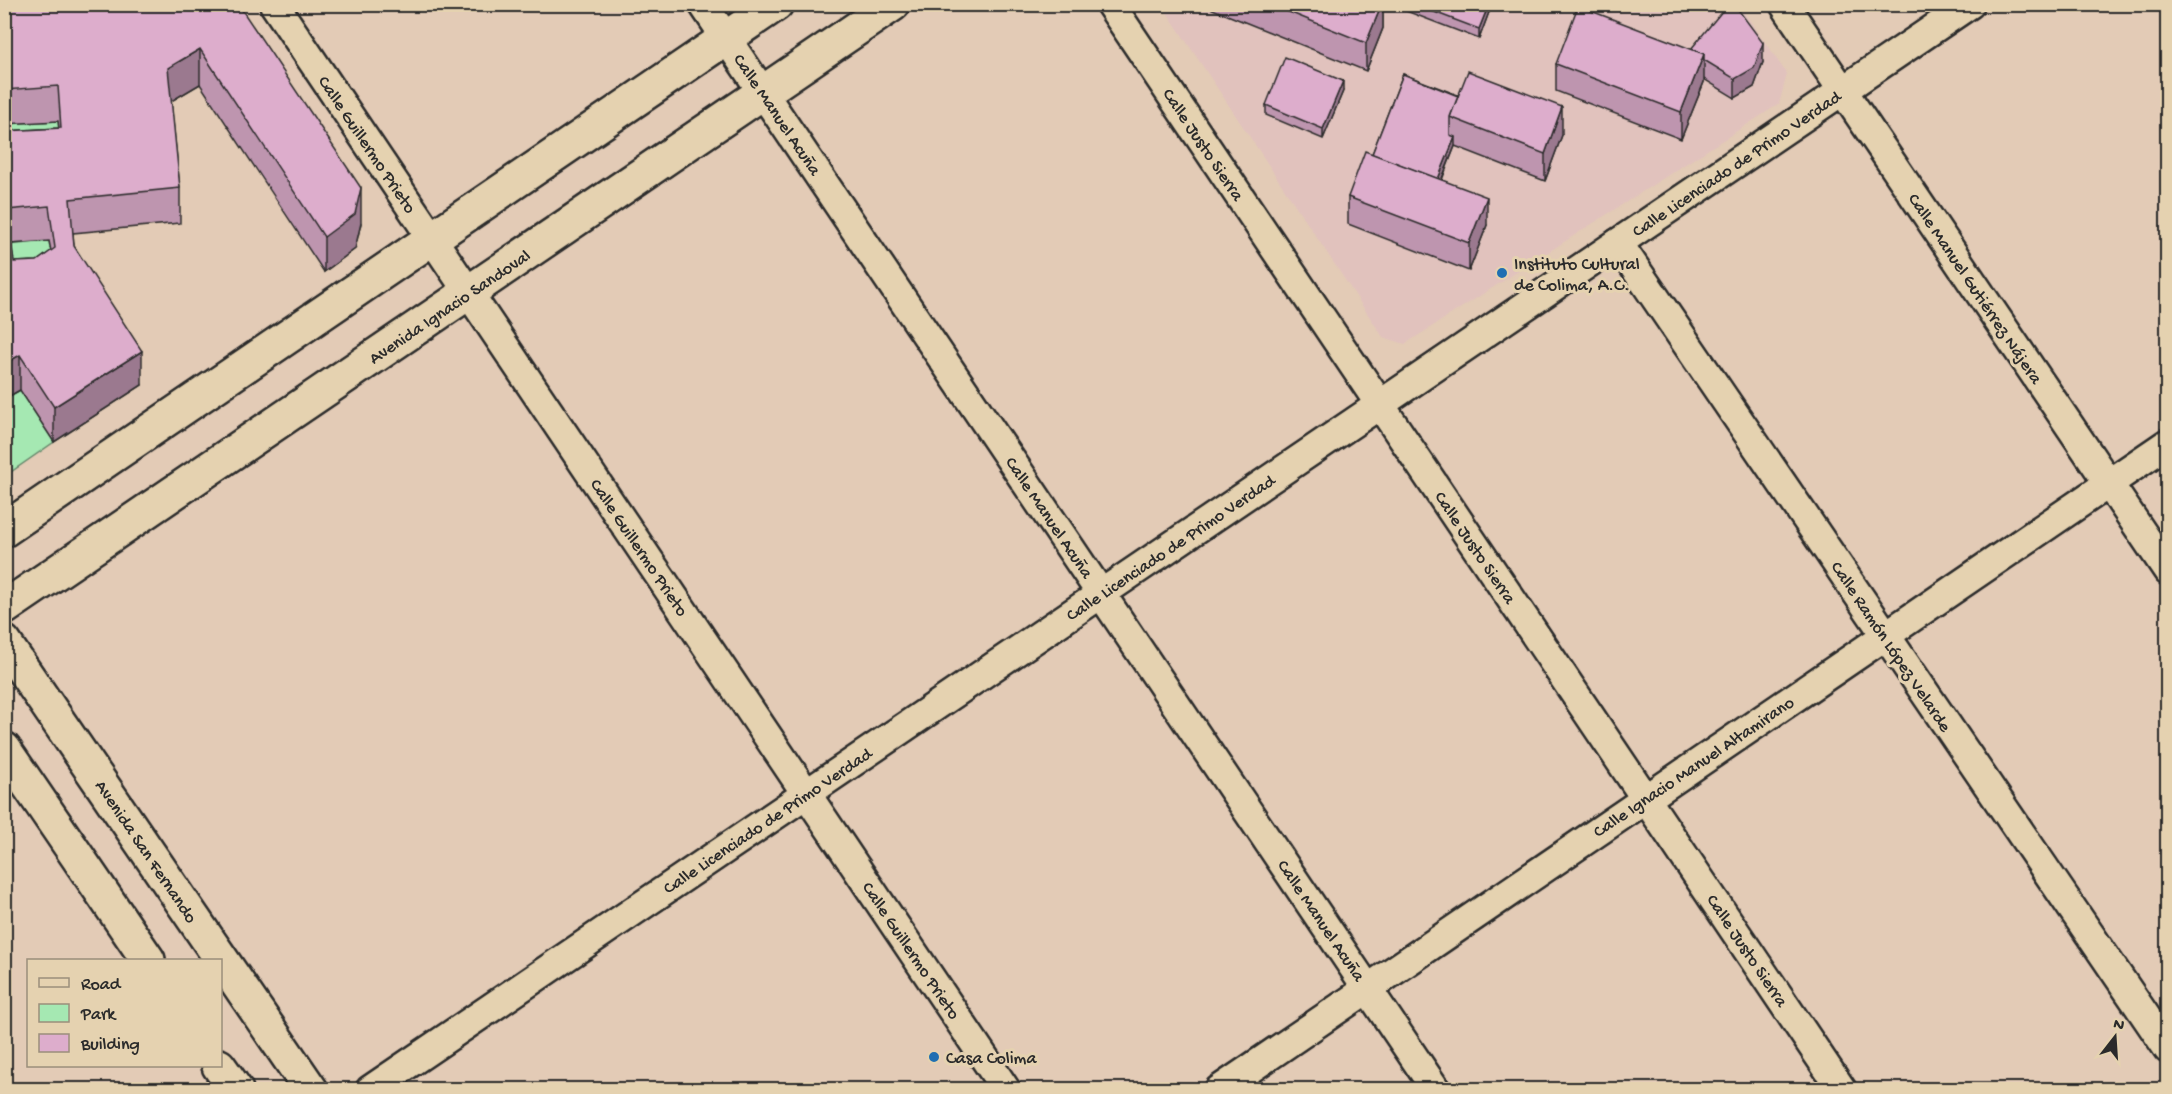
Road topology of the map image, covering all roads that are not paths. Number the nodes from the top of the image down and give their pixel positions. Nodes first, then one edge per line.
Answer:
1 (274, 4) edge
2 (703, 4) edge
3 (777, 4) edge
4 (893, 4) edge
5 (1110, 4) edge
6 (1784, 4) edge
7 (1970, 4) edge
8 (726, 39) junction
9 (1842, 91) junction
10 (763, 93) junction
11 (432, 239) junction
12 (1618, 243) junction
13 (469, 293) junction
14 (1380, 404) junction
15 (2168, 443) edge
16 (2108, 483) junction
17 (4, 530) edge
18 (2168, 571) edge
19 (1101, 593) junction
20 (4, 608) edge
21 (1885, 635) junction
22 (4, 642) edge
23 (4, 748) edge
24 (806, 794) junction
25 (1645, 798) junction
26 (147, 959) edge
27 (221, 959) edge
28 (222, 960) edge
29 (1368, 988) junction
30 (2168, 1048) edge
31 (220, 1067) edge
32 (236, 1089) edge
33 (310, 1089) edge
34 (370, 1089) edge
35 (1006, 1089) edge
36 (1219, 1089) edge
37 (1436, 1089) edge
38 (1842, 1089) edge

1 - 11 street, Calle Guillermo Prieto
2 - 8 street, Calle Manuel Acuña
3 - 8 main road
4 - 10 main road, Avenida Ignacio Sandoval
5 - 14 street, Calle Justo Sierra
6 - 9 street, Calle Manuel Gutiérrez Nájera
7 - 9 street, Calle Licenciado de Primo Verdad
8 - 10 street, Calle Manuel Acuña
8 - 11 main road
9 - 12 street, Calle Licenciado de Primo Verdad
9 - 16 street, Calle Manuel Gutiérrez Nájera
10 - 13 main road, Avenida Ignacio Sandoval
10 - 19 street, Calle Manuel Acuña
11 - 13 street, Calle Guillermo Prieto
11 - 17 main road
12 - 14 street, Calle Licenciado de Primo Verdad
12 - 21 street, Calle Ramón López Velarde
13 - 20 main road, Avenida Ignacio Sandoval
13 - 24 street, Calle Guillermo Prieto
14 - 19 street, Calle Licenciado de Primo Verdad
14 - 25 street, Calle Justo Sierra
15 - 16 street, Calle Ignacio Manuel Altamirano
16 - 18 street, Calle Manuel Gutiérrez Nájera
16 - 21 street, Calle Ignacio Manuel Altamirano
19 - 24 street, Calle Licenciado de Primo Verdad
19 - 29 street, Calle Manuel Acuña
21 - 25 street, Calle Ignacio Manuel Altamirano
21 - 30 street, Calle Ramón López Velarde
22 - 27 main road, Avenida San Fernando
23 - 26 main road
24 - 34 street, Calle Licenciado de Primo Verdad
24 - 35 street, Calle Guillermo Prieto
25 - 29 street, Calle Ignacio Manuel Altamirano
25 - 38 street, Calle Justo Sierra
28 - 33 main road, Avenida San Fernando
29 - 36 street, Calle Ignacio Manuel Altamirano
29 - 37 street, Calle Manuel Acuña
31 - 32 main road

